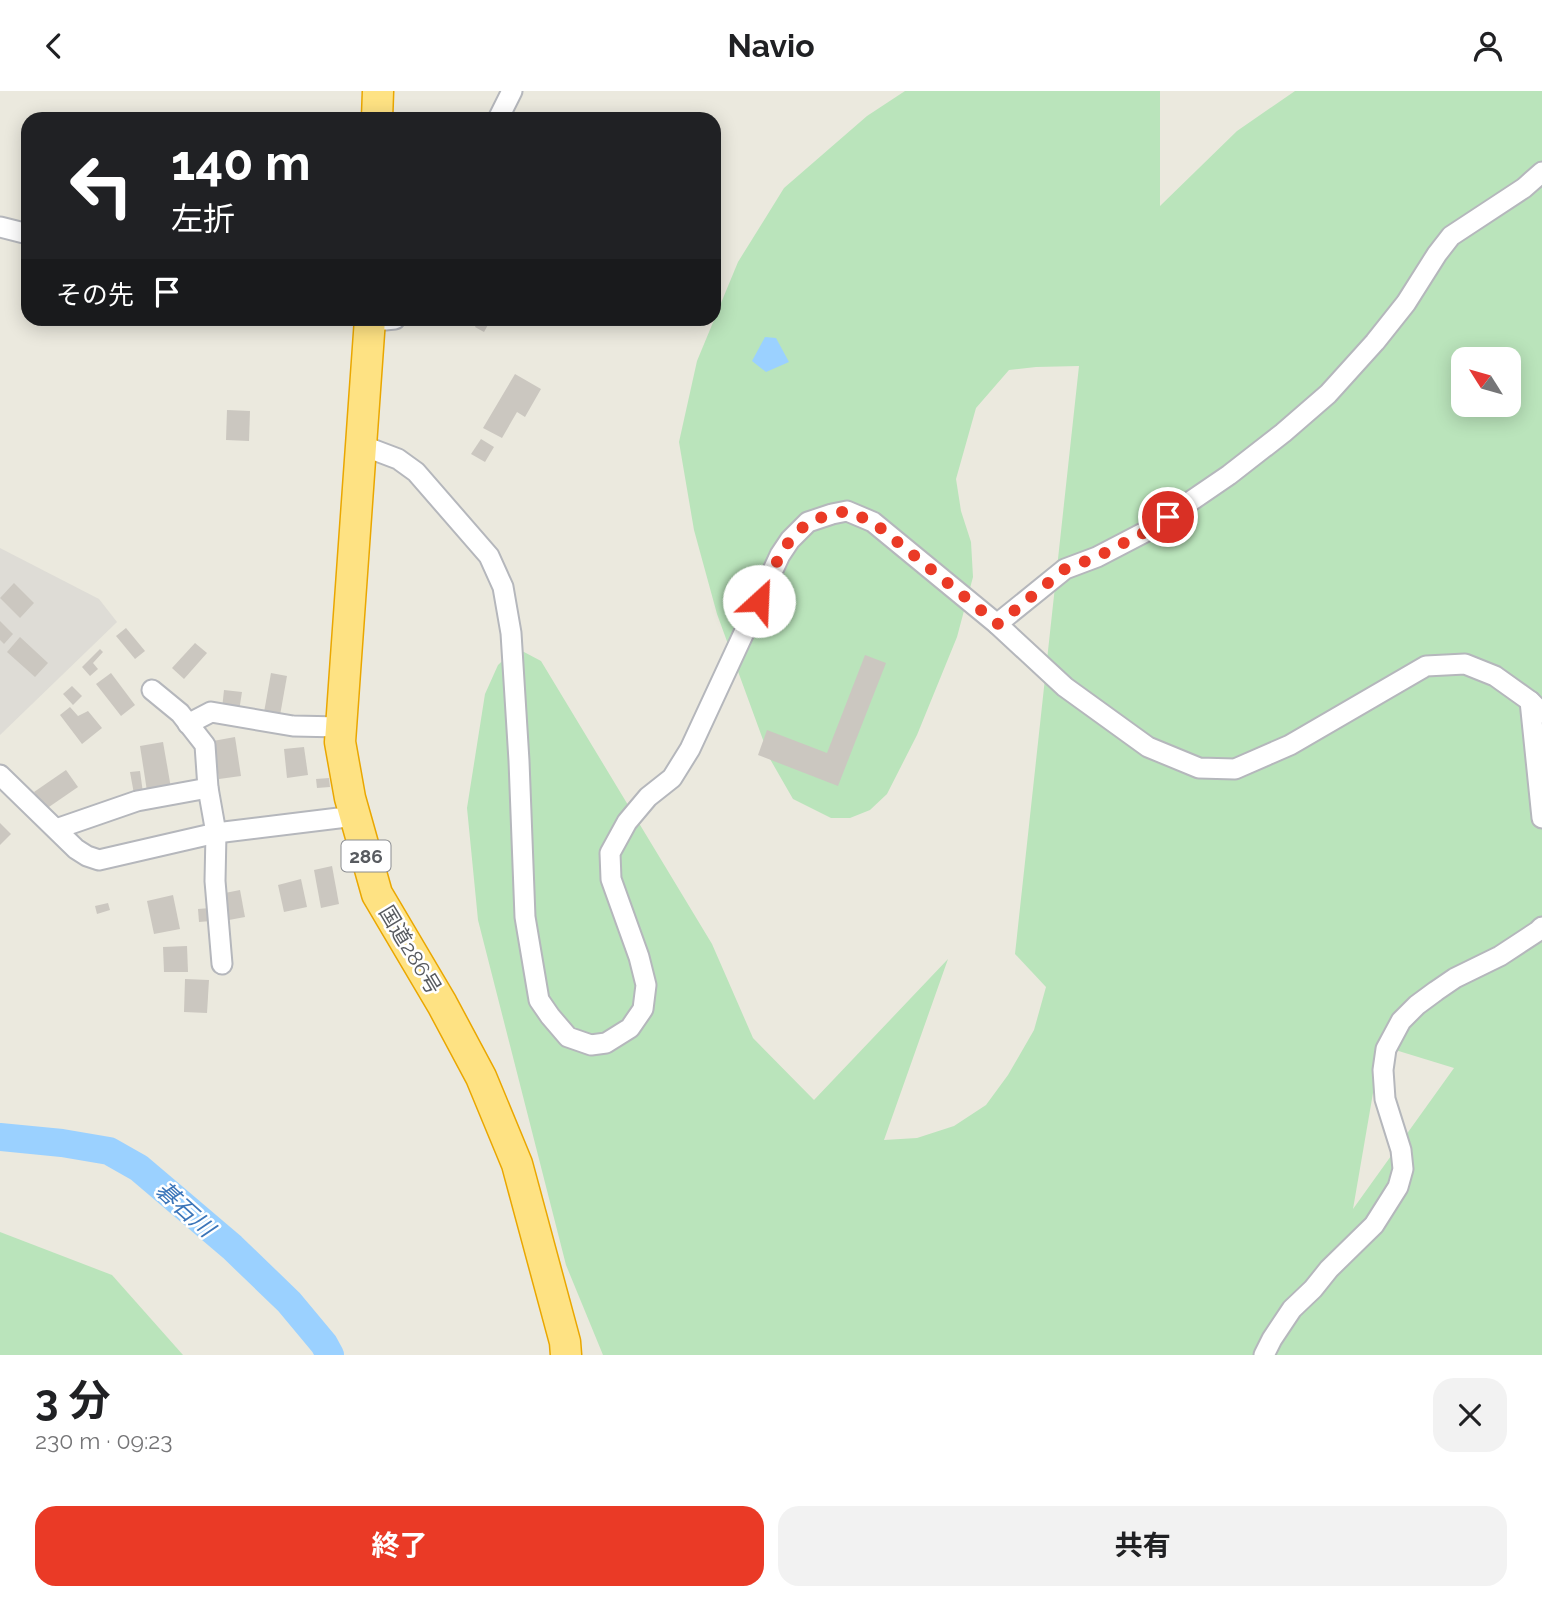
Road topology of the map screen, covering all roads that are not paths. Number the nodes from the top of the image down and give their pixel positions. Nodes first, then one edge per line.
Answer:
1 (378, 91) edge
2 (512, 91) edge
3 (377, 112) edge
4 (502, 112) edge
5 (1542, 172) edge
6 (0, 227) edge
7 (21, 232) edge
8 (372, 326) edge
9 (361, 445) junction
10 (998, 624) junction
11 (152, 690) dead end
12 (1536, 707) edge
13 (188, 724) junction
14 (341, 727) junction
15 (0, 775) edge
16 (208, 787) junction
17 (355, 816) junction
18 (1542, 818) edge
19 (56, 829) junction
20 (216, 833) junction
21 (1542, 927) edge
22 (222, 964) dead end
23 (566, 1355) edge
24 (1264, 1355) edge

1 - 3 highway
2 - 4 street
5 - 10 street
6 - 7 street
8 - 9 highway, 国道286号 / 286
9 - 10 street
9 - 14 highway, 国道286号 / 286
10 - 12 street
11 - 13 street
12 - 18 street
13 - 14 street
13 - 16 street
14 - 17 highway, 国道286号 / 286
15 - 19 street
16 - 19 street
16 - 20 street
17 - 20 street
17 - 23 highway, 国道286号 / 286
19 - 20 street
20 - 22 street
21 - 24 street

